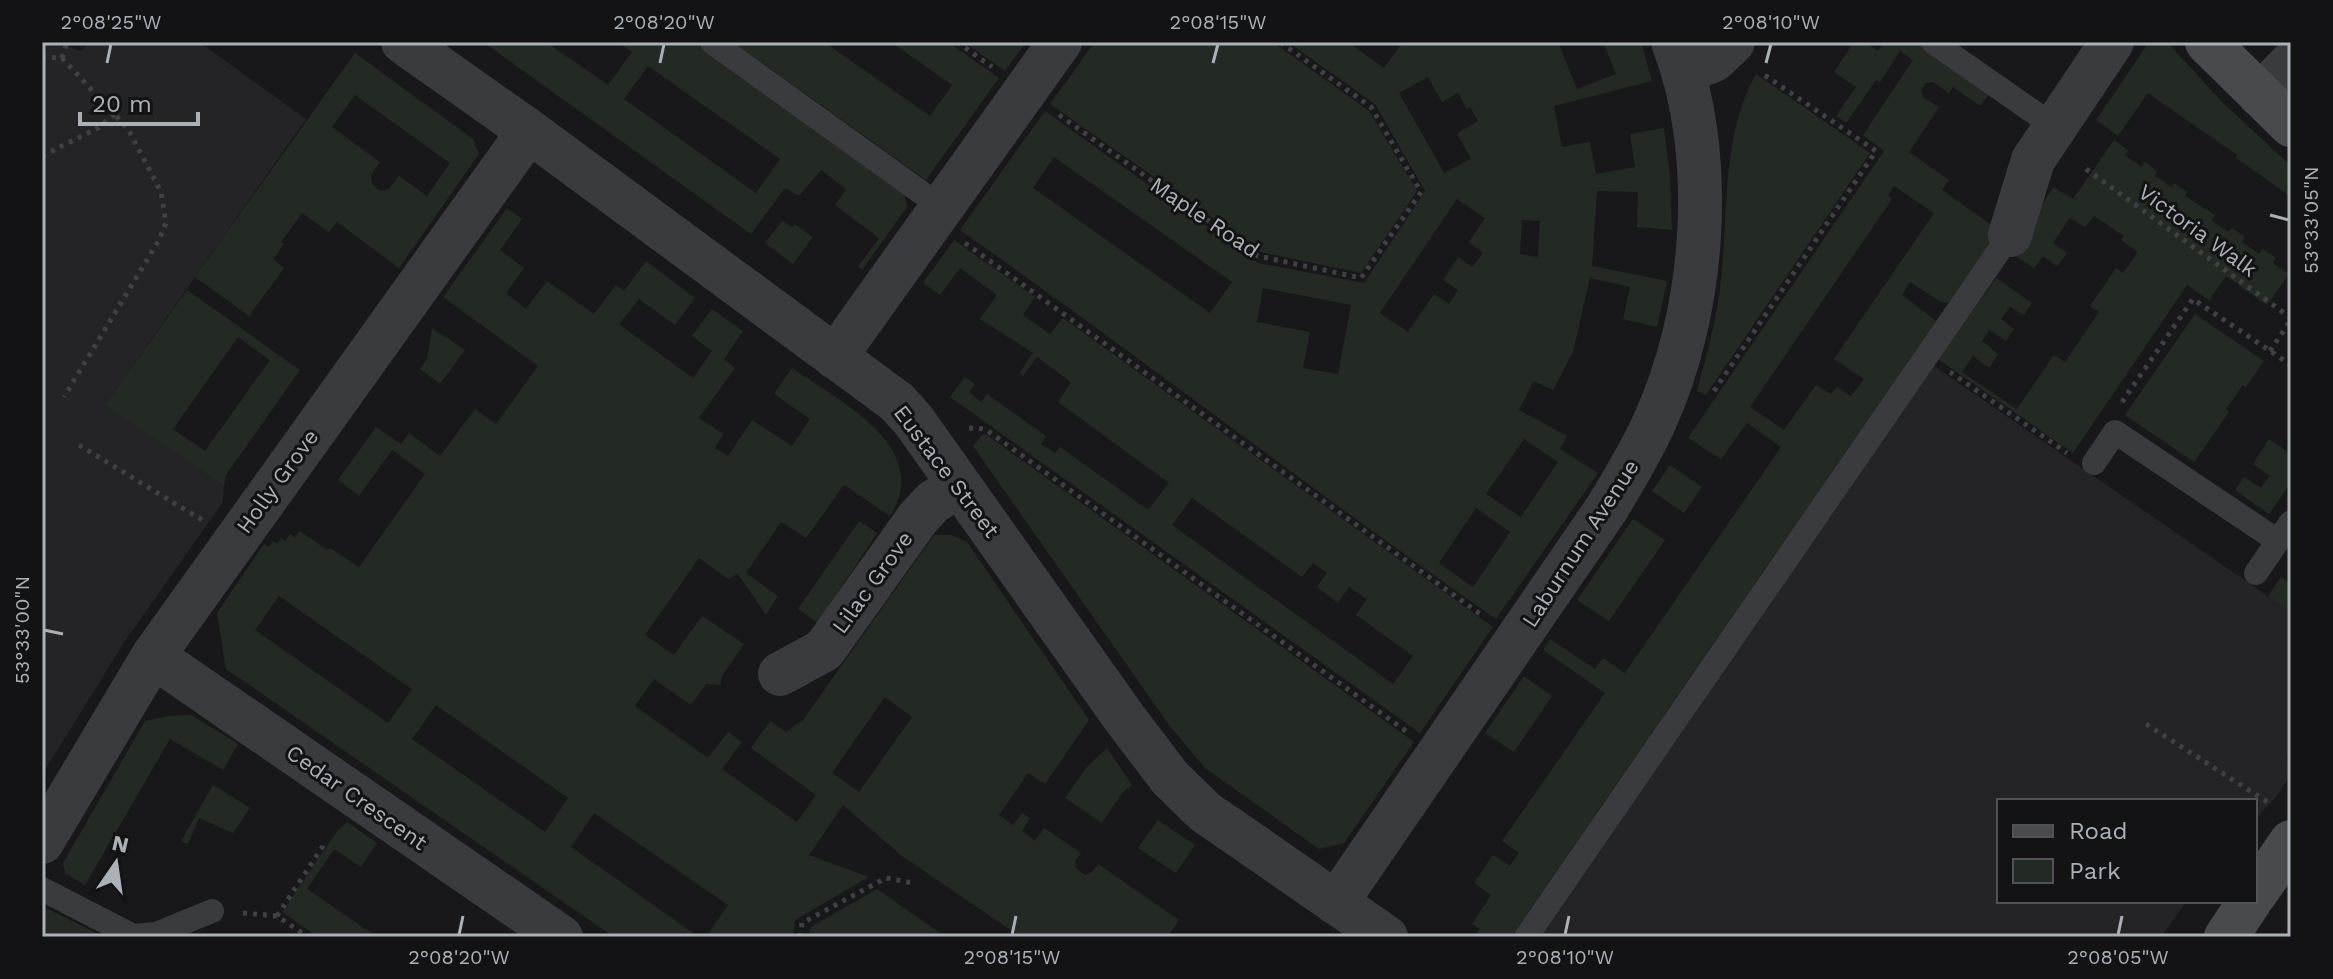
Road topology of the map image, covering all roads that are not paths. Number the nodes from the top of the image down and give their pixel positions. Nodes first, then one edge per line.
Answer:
1 (403, 42) edge
2 (712, 42) edge
3 (1060, 42) edge
4 (1733, 42) edge
5 (1933, 42) edge
6 (2112, 42) edge
7 (2207, 42) edge
8 (1678, 57) edge
9 (2291, 63) edge
10 (2260, 95) junction
11 (2291, 125) edge
12 (2055, 127) junction
13 (529, 131) junction
14 (952, 224) junction
15 (2010, 235) joint
16 (835, 357) junction
17 (2094, 463) road end
18 (959, 485) junction
19 (2284, 531) edge
20 (2256, 573) dead end
21 (153, 656) junction
22 (780, 674) dead end
23 (2285, 826) edge
24 (42, 842) edge
25 (42, 889) edge
26 (2257, 889) edge
27 (1336, 903) junction
28 (2249, 903) edge
29 (212, 911) road end
30 (561, 937) edge
31 (1386, 937) edge
32 (1526, 937) edge
33 (2226, 937) edge

1 - 13 street, Eustace Street
2 - 14 lane
3 - 14 street
4 - 8 street
5 - 12 lane
6 - 12 street
7 - 10 street
8 - 27 street, Laburnum Avenue
9 - 10 street
10 - 11 street
12 - 15 street
13 - 16 street, Eustace Street
13 - 21 street, Holly Grove
14 - 16 street
15 - 32 lane
16 - 18 street, Eustace Street
17 - 19 lane
18 - 22 street, Lilac Grove
18 - 27 street, Eustace Street
19 - 20 lane
21 - 24 street, Holly Grove
21 - 30 street, Cedar Crescent
23 - 26 street
25 - 29 lane
27 - 31 street, Eustace Street
28 - 33 street

